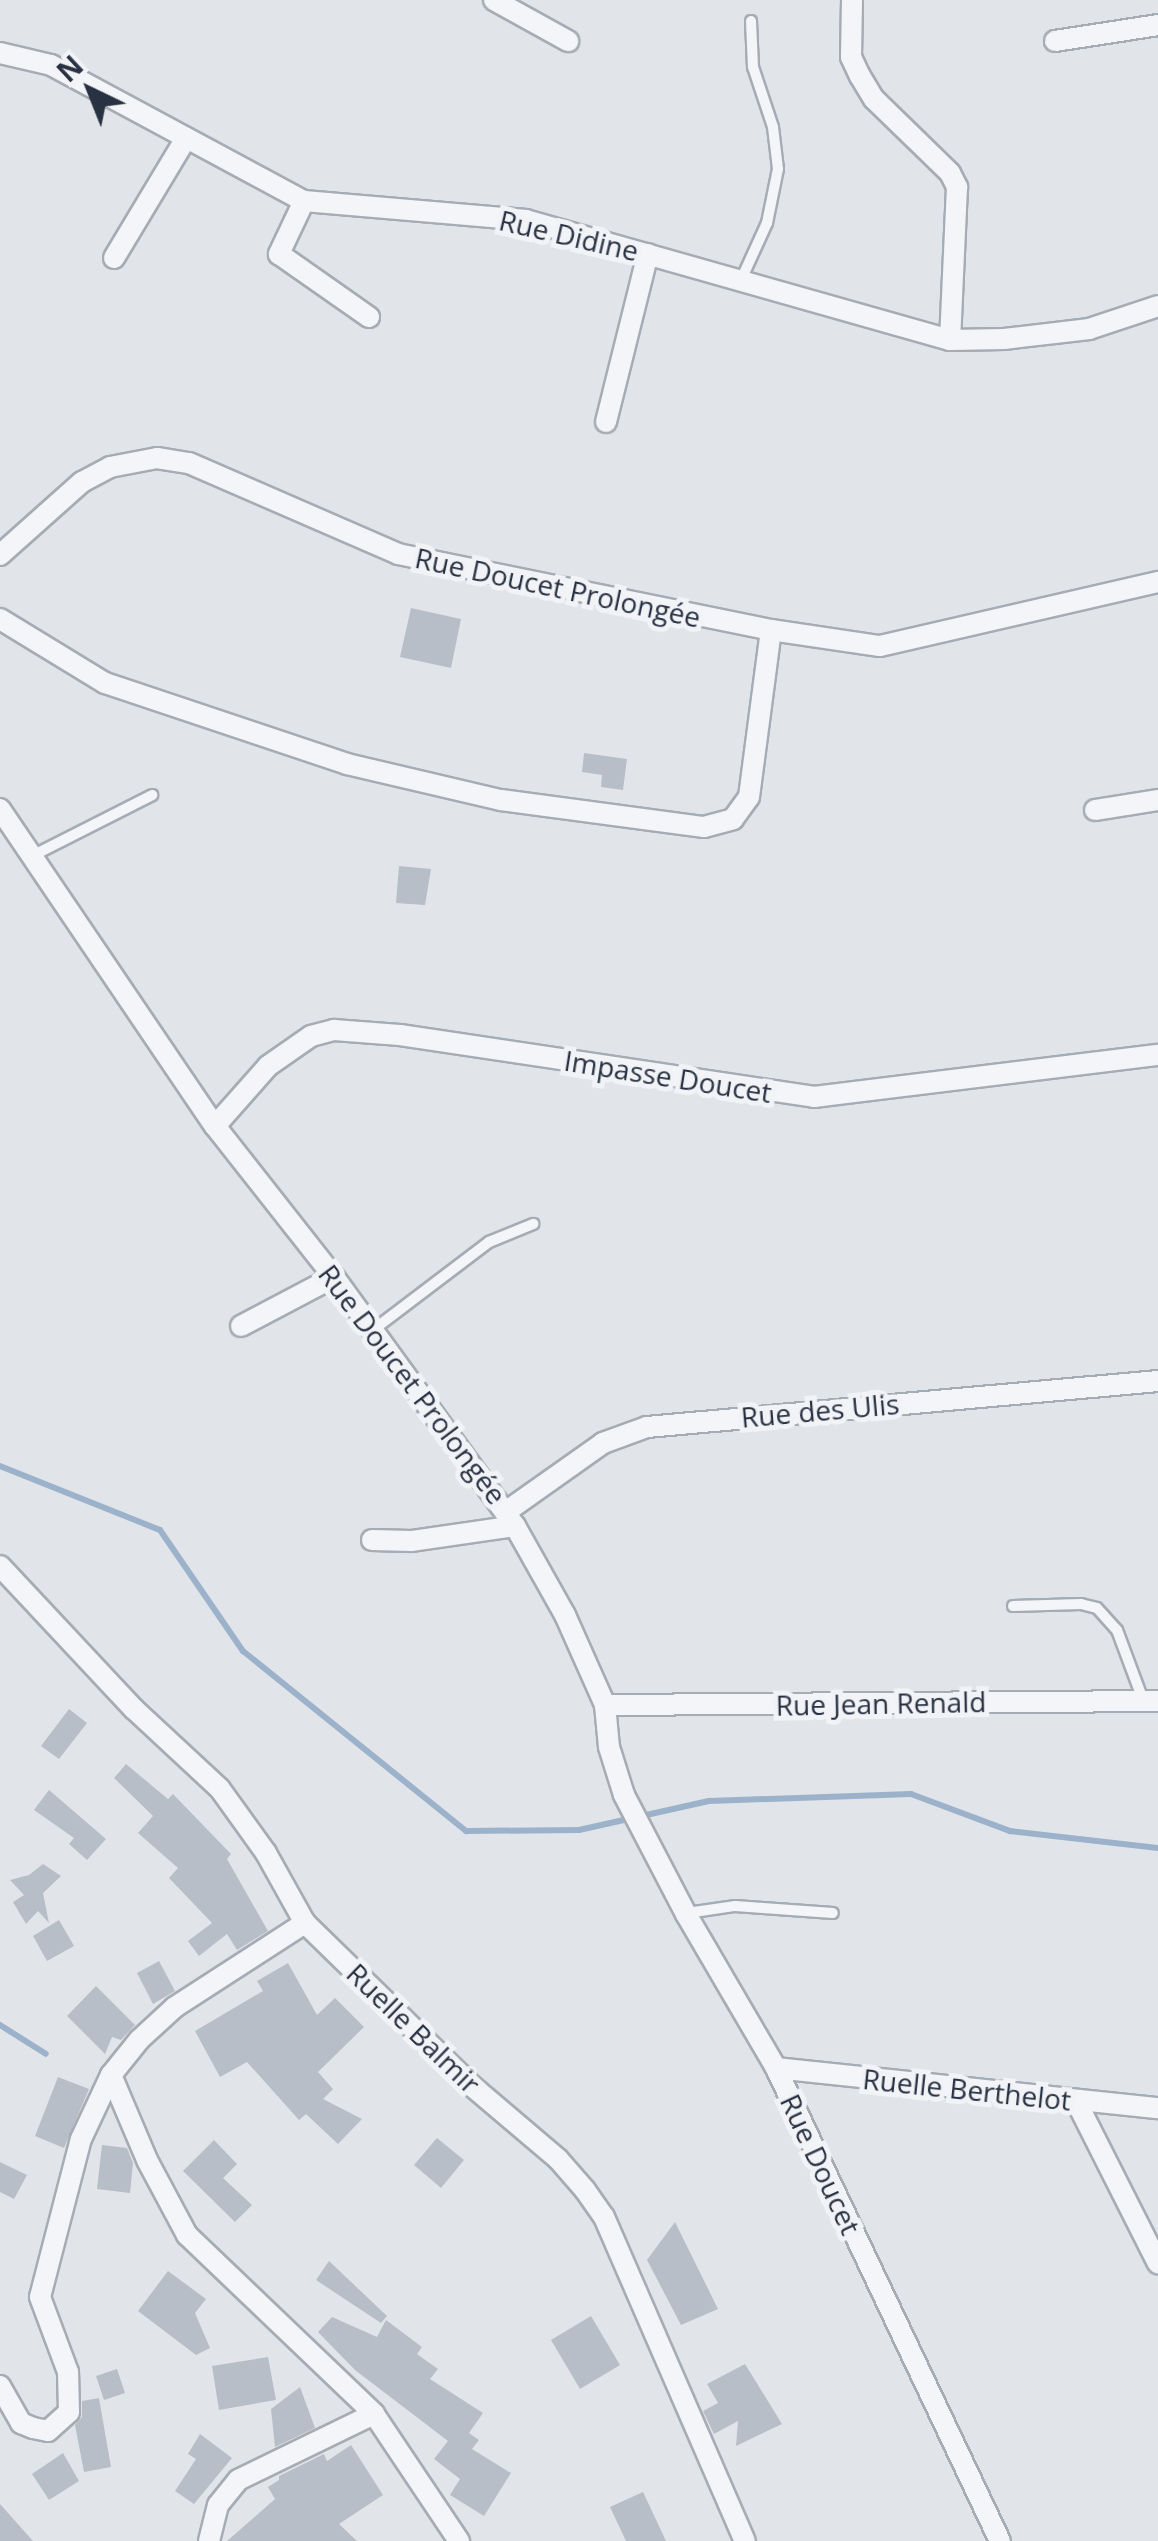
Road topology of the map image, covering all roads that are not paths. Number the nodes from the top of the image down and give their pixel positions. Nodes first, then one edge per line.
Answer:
1 (494, 0) edge
2 (852, 0) edge
3 (751, 21) dead end
4 (1158, 26) edge
5 (1054, 40) dead end
6 (568, 41) dead end
7 (0, 54) edge
8 (186, 138) junction
9 (304, 201) junction
10 (648, 254) junction
11 (114, 258) dead end
12 (741, 280) junction
13 (1158, 306) edge
14 (369, 317) dead end
15 (950, 340) junction
16 (606, 422) dead end
17 (0, 555) edge
18 (1158, 582) edge
19 (0, 619) edge
20 (771, 630) junction
21 (152, 795) dead end
22 (1158, 800) edge
23 (0, 809) edge
24 (1095, 810) dead end
25 (32, 856) junction
26 (1158, 1055) edge
27 (216, 1126) junction
28 (533, 1224) dead end
29 (334, 1277) junction
30 (241, 1326) dead end
31 (373, 1330) junction
32 (1158, 1381) edge
33 (511, 1519) junction
34 (372, 1540) dead end
35 (0, 1566) edge
36 (1013, 1606) dead end
37 (1151, 1700) edge
38 (605, 1705) junction
39 (624, 1795) joint
40 (833, 1913) dead end
41 (686, 1914) junction
42 (305, 1923) junction
43 (776, 2068) junction
44 (111, 2075) junction
45 (1076, 2102) junction
46 (1158, 2108) edge
47 (1158, 2264) edge
48 (0, 2386) edge
49 (374, 2414) junction
50 (210, 2541) edge
51 (459, 2541) edge
52 (745, 2541) edge
53 (1000, 2541) edge

1 - 6 street
2 - 15 street
3 - 12 lane
4 - 5 street
7 - 8 street, Rue Didine
8 - 9 street, Rue Didine
8 - 11 street
9 - 10 street, Rue Didine
9 - 14 street
10 - 12 street, Rue Didine
10 - 16 street
12 - 15 street, Rue Didine
13 - 15 street, Rue Didine
17 - 20 street, Rue Doucet Prolongée
18 - 20 street, Rue Doucet Prolongée
19 - 20 street
21 - 25 lane
22 - 24 street
23 - 25 street, Rue Doucet Prolongée
25 - 27 street, Rue Doucet Prolongée
26 - 27 street, Impasse Doucet
27 - 29 street, Rue Doucet Prolongée
28 - 31 lane
29 - 30 street
29 - 31 street, Rue Doucet Prolongée
31 - 33 street, Rue Doucet Prolongée
32 - 33 street, Rue des Ulis
33 - 34 street
33 - 38 street, Rue Doucet Prolongée
35 - 42 street, Ruelle Balmir
36 - 37 lane
37 - 38 street, Rue Jean Renald
38 - 39 street, Rue Doucet Prolongée
39 - 41 street, Rue Doucet
40 - 41 lane
41 - 43 street, Rue Doucet
42 - 44 street
42 - 52 street, Ruelle Balmir
43 - 45 street, Ruelle Berthelot
43 - 53 street, Rue Doucet
44 - 48 street
44 - 49 street
45 - 46 street, Ruelle Berthelot
45 - 47 street
49 - 50 street
49 - 51 street

